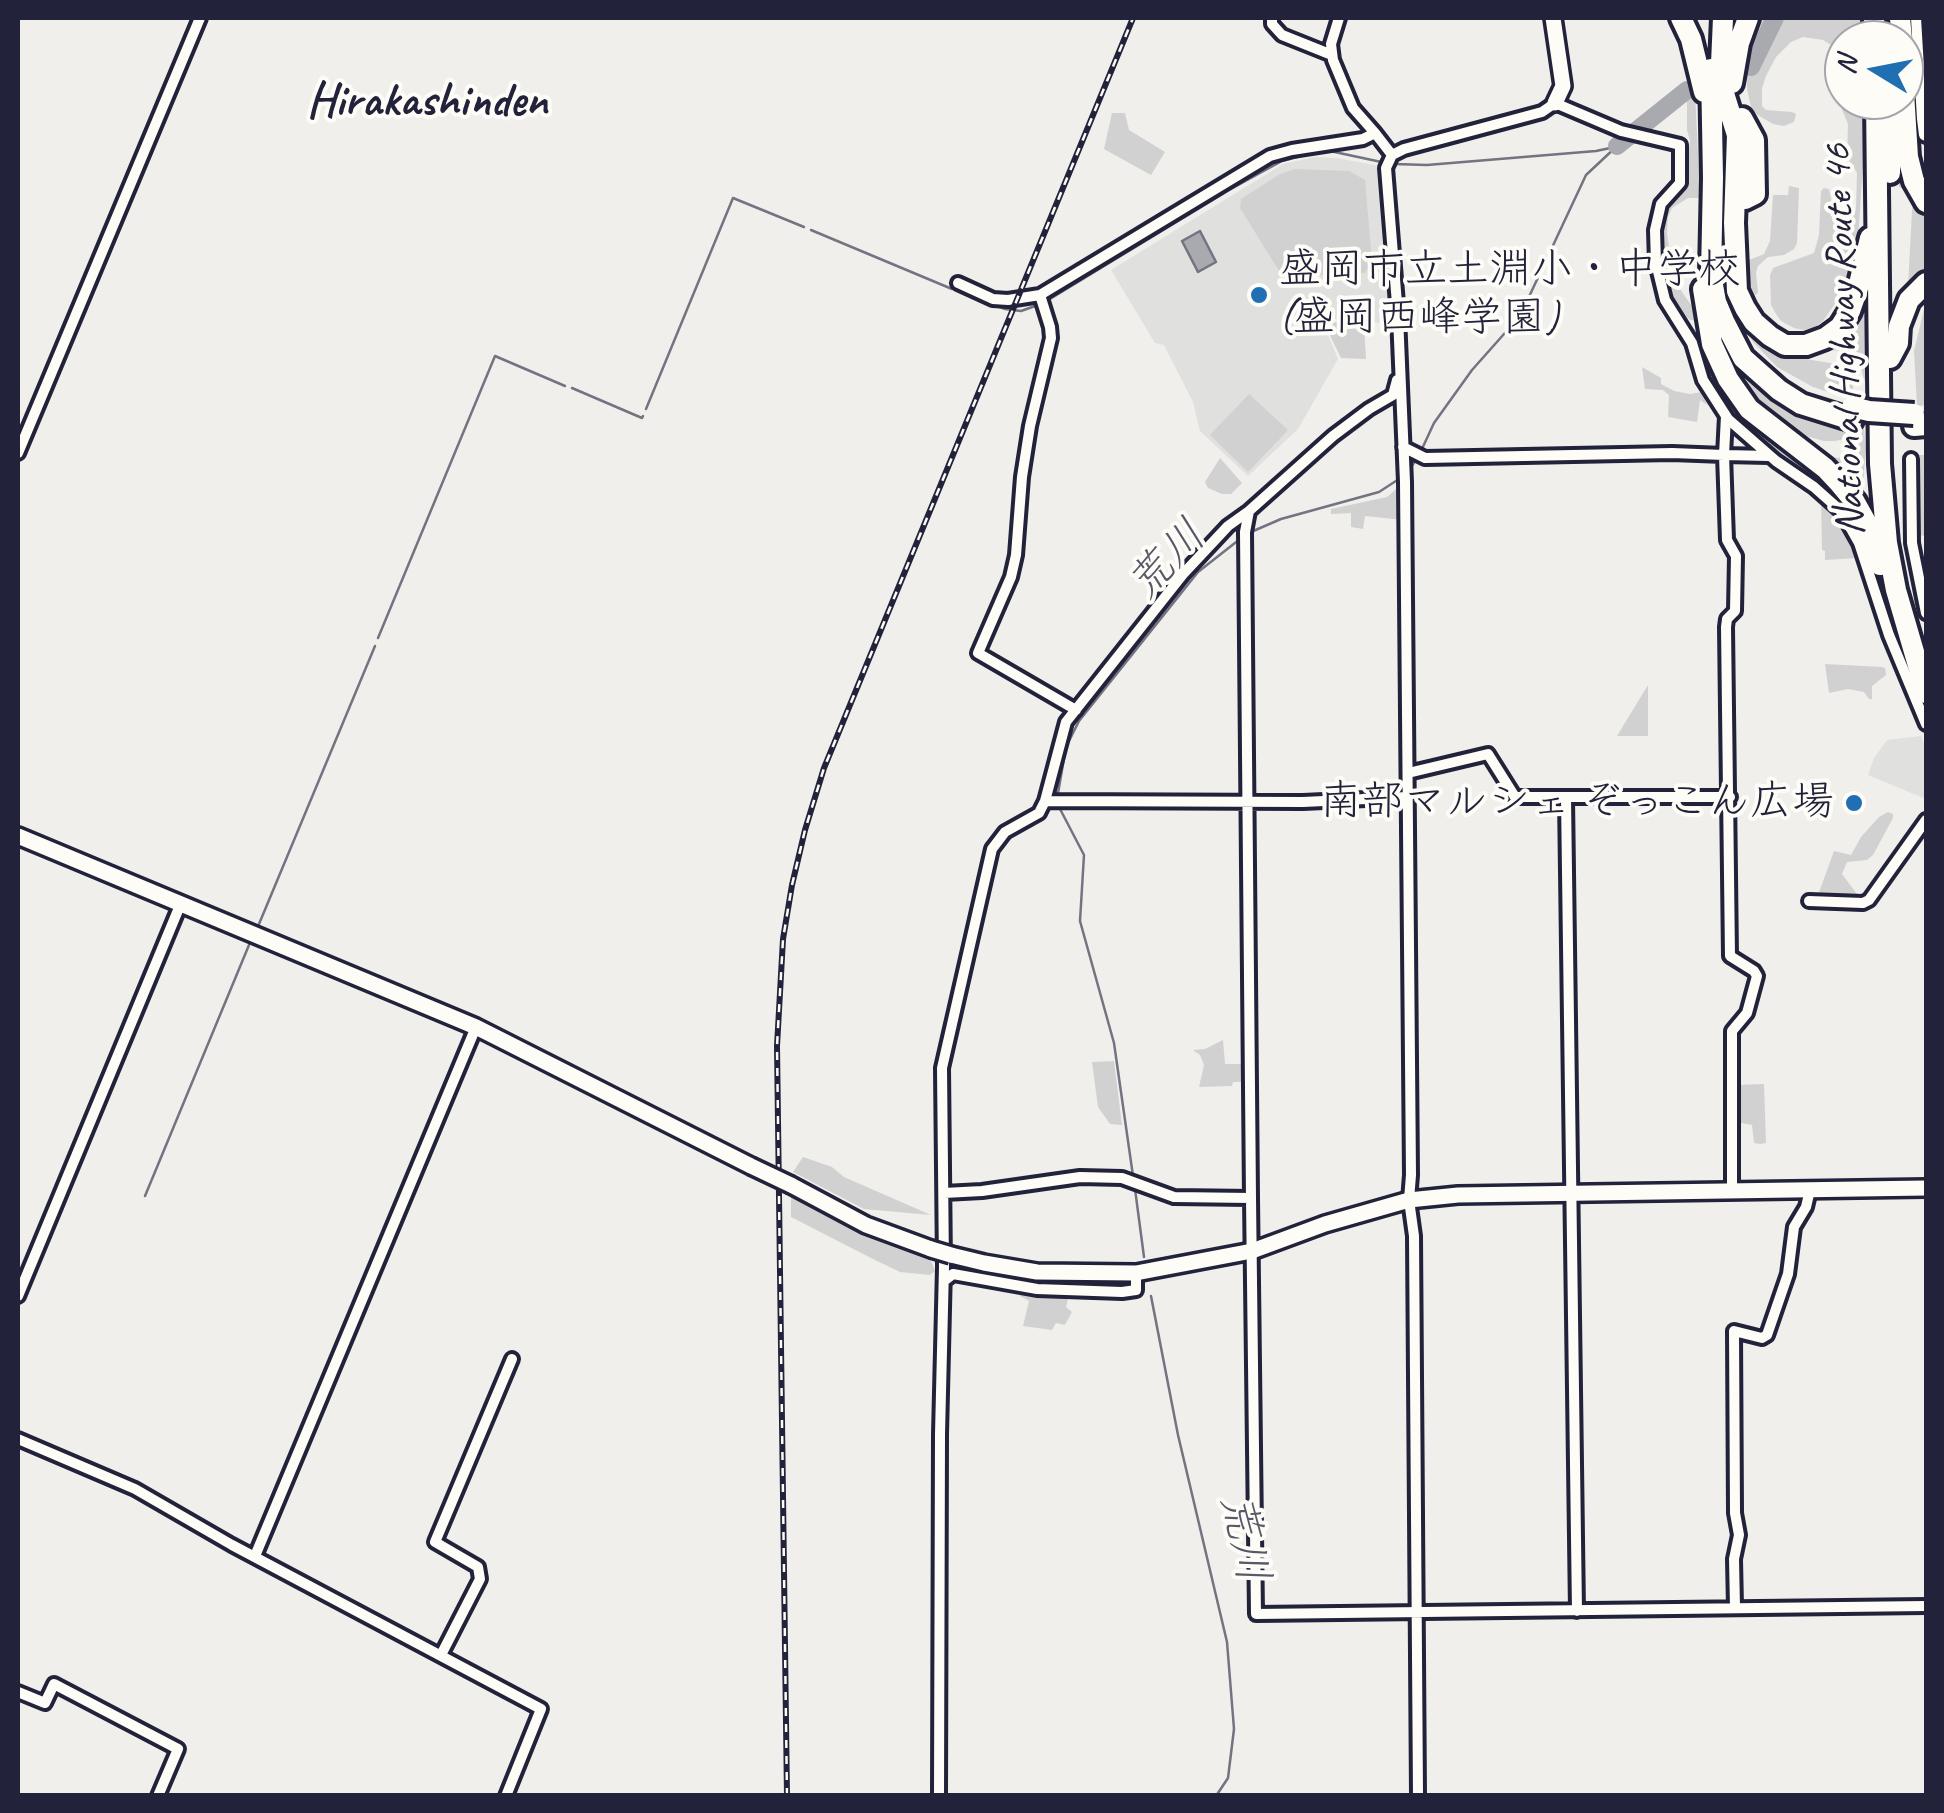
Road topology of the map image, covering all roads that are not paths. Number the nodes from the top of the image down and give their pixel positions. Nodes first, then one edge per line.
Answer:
1 (200, 18) edge
2 (1272, 18) edge
3 (1339, 18) edge
4 (1554, 18) edge
5 (1681, 18) edge
6 (1714, 18) edge
7 (1722, 18) edge
8 (1748, 18) edge
9 (1916, 18) edge
10 (1332, 56) junction
11 (1556, 103) junction
12 (1735, 112) junction
13 (1876, 120) edge
14 (1890, 120) edge
15 (1906, 120) edge
16 (1711, 126) junction
17 (1375, 133) junction
18 (1926, 136) edge
19 (1390, 160) junction
20 (1926, 202) edge
21 (1878, 212) junction
22 (1731, 221) junction
23 (1723, 264) junction
24 (958, 283) dead end
25 (1926, 283) edge
26 (1042, 300) junction
27 (1890, 358) junction
28 (1401, 367) junction
29 (1726, 416) junction
30 (1920, 419) edge
31 (1412, 452) junction
32 (18, 453) edge
33 (1724, 455) junction
34 (1770, 456) junction
35 (1911, 459) dead end
36 (1249, 511) junction
37 (1926, 614) edge
38 (1920, 652) edge
39 (1926, 693) edge
40 (1076, 710) junction
41 (1926, 724) edge
42 (1408, 773) junction
43 (1730, 796) junction
44 (1408, 798) junction
45 (1566, 798) junction
46 (1053, 801) junction
47 (1248, 802) junction
48 (1926, 820) edge
49 (18, 836) edge
50 (1809, 901) dead end
51 (182, 903) junction
52 (476, 1027) junction
53 (1926, 1188) edge
54 (1810, 1190) junction
55 (1732, 1191) junction
56 (944, 1192) junction
57 (1572, 1193) junction
58 (1252, 1198) junction
59 (1409, 1200) junction
60 (1252, 1251) junction
61 (1136, 1272) junction
62 (944, 1281) junction
63 (18, 1296) edge
64 (512, 1359) dead end
65 (18, 1439) edge
66 (256, 1556) junction
67 (1926, 1606) edge
68 (1735, 1608) junction
69 (1577, 1611) junction
70 (1417, 1612) junction
71 (441, 1655) junction
72 (18, 1692) edge
73 (158, 1796) edge
74 (506, 1796) edge
75 (940, 1796) edge
76 (1418, 1796) edge

1 - 32 street
2 - 10 street
3 - 10 street
4 - 11 street
5 - 16 highway
6 - 16 highway
7 - 12 highway
8 - 12 highway
9 - 18 street
10 - 17 street
11 - 19 street
11 - 29 street
12 - 22 highway
12 - 22 highway
12 - 23 highway
13 - 21 highway, National Highway Route 46
14 - 27 highway, National Highway Route 46
15 - 20 highway
16 - 23 highway
17 - 19 street
17 - 26 street
19 - 28 street
21 - 23 highway
21 - 38 highway, National Highway Route 46
22 - 23 highway
23 - 30 highway
23 - 38 highway
24 - 26 street
25 - 27 highway
26 - 40 street
27 - 38 highway, National Highway Route 46
28 - 31 street
28 - 36 street
29 - 33 street
29 - 34 street
31 - 33 street
31 - 42 street
33 - 34 street
33 - 43 street
34 - 41 street
35 - 37 street
36 - 40 street
36 - 47 street
38 - 39 highway, National Highway Route 46
40 - 46 street
42 - 44 street
42 - 45 street
43 - 45 street
43 - 55 street
44 - 47 street
44 - 59 street
45 - 57 street
46 - 47 street
46 - 56 street
47 - 58 street
48 - 50 street
49 - 51 street
51 - 52 street
51 - 63 street
52 - 61 street, bridge
52 - 66 street
53 - 54 street
54 - 55 street
54 - 68 street
55 - 57 street
56 - 58 street
56 - 62 street
57 - 59 street
57 - 69 street
58 - 60 street
59 - 60 street
59 - 70 street
60 - 61 street
60 - 70 street
61 - 62 street
62 - 75 street
64 - 71 street
65 - 66 street
66 - 71 street
67 - 68 street
68 - 69 street
69 - 70 street
70 - 76 street
71 - 74 street
72 - 73 street

